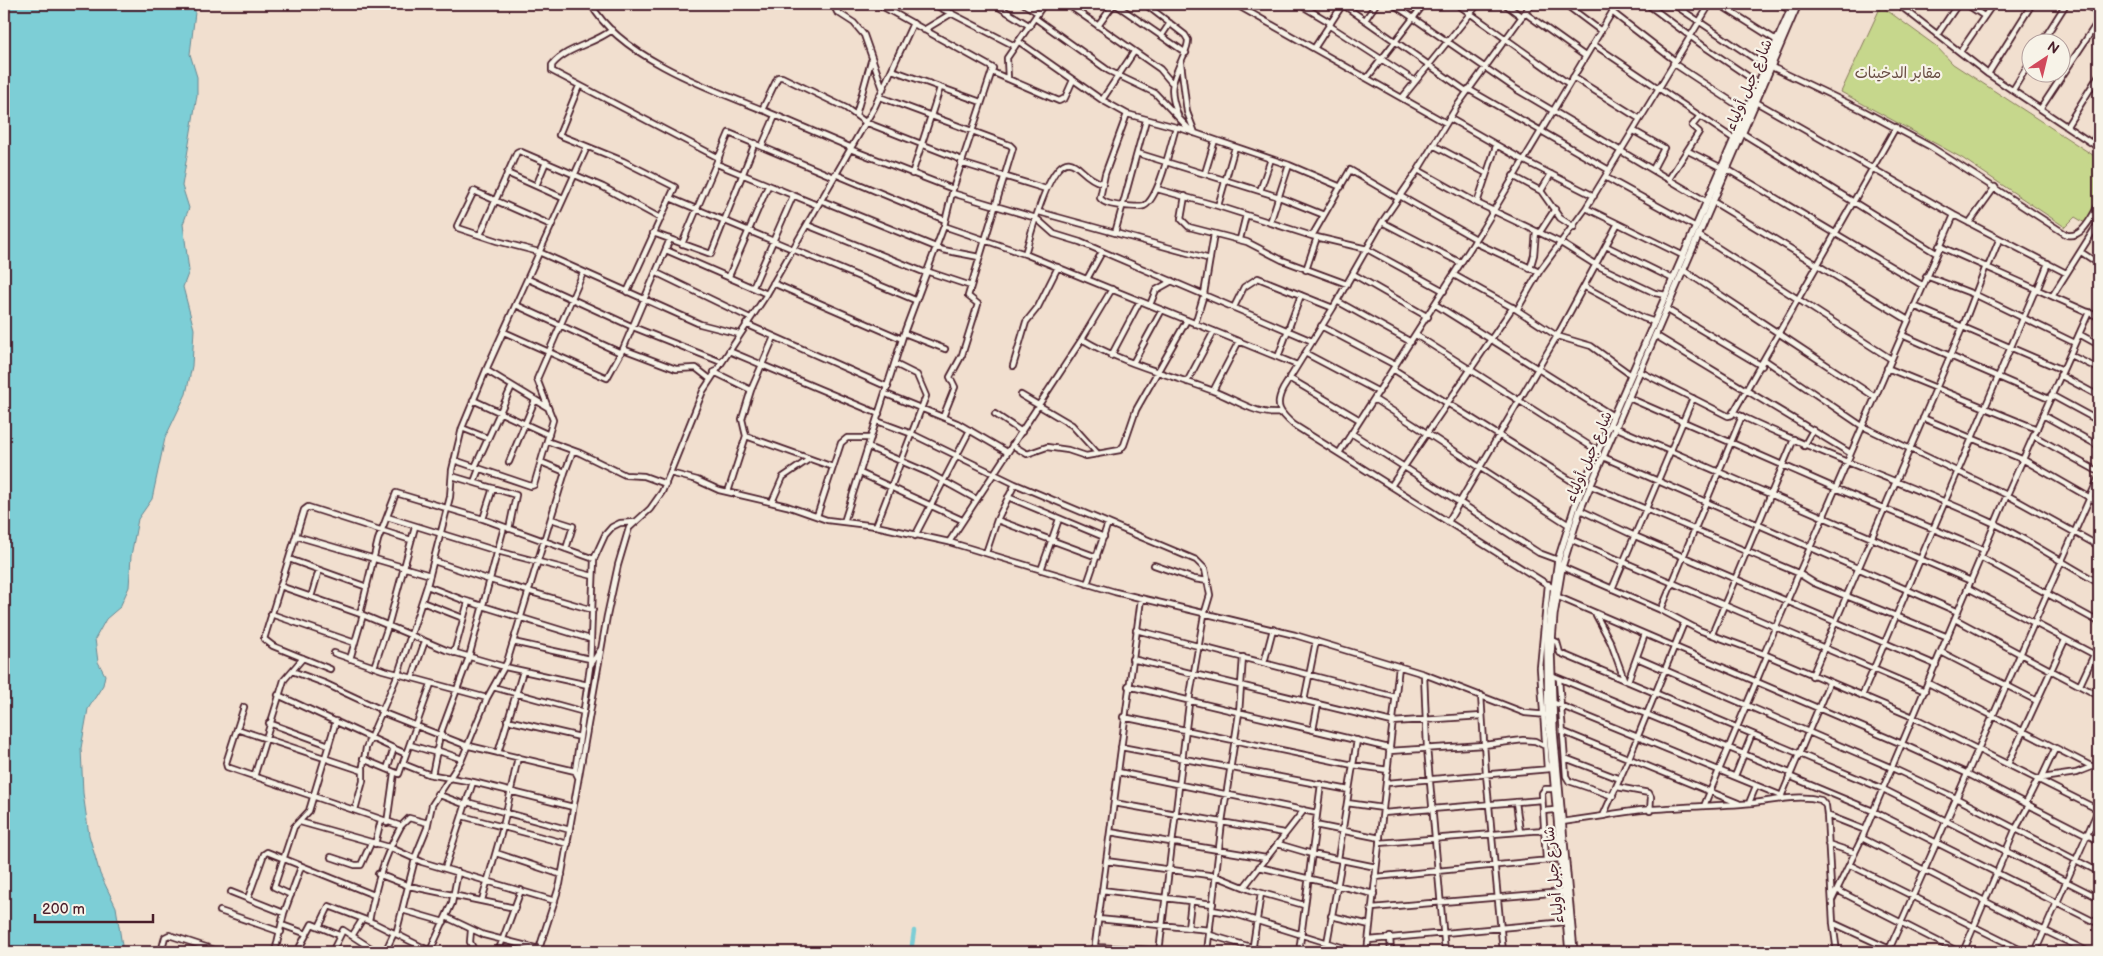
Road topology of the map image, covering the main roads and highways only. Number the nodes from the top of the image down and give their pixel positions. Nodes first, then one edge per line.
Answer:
1 (1792, 4) edge
2 (1798, 4) edge
3 (1769, 65) junction
4 (1724, 169) junction
5 (1710, 202) junction
6 (1691, 246) junction
7 (1613, 426) junction
8 (1553, 591) junction
9 (1570, 951) edge

1 - 3 main road, شارع جبل أولياء
2 - 3 main road, شارع جبل أولياء
3 - 4 main road, شارع جبل أولياء
3 - 4 main road, شارع جبل أولياء
4 - 5 main road, شارع جبل أولياء
5 - 6 main road, شارع جبل أولياء
5 - 6 main road, شارع جبل أولياء
6 - 7 main road, شارع جبل أولياء
6 - 7 main road, شارع جبل أولياء
7 - 8 main road, شارع جبل أولياء
7 - 8 main road, شارع جبل أولياء
8 - 9 main road, شارع جبل أولياء
8 - 9 main road, شارع جبل أولياء

